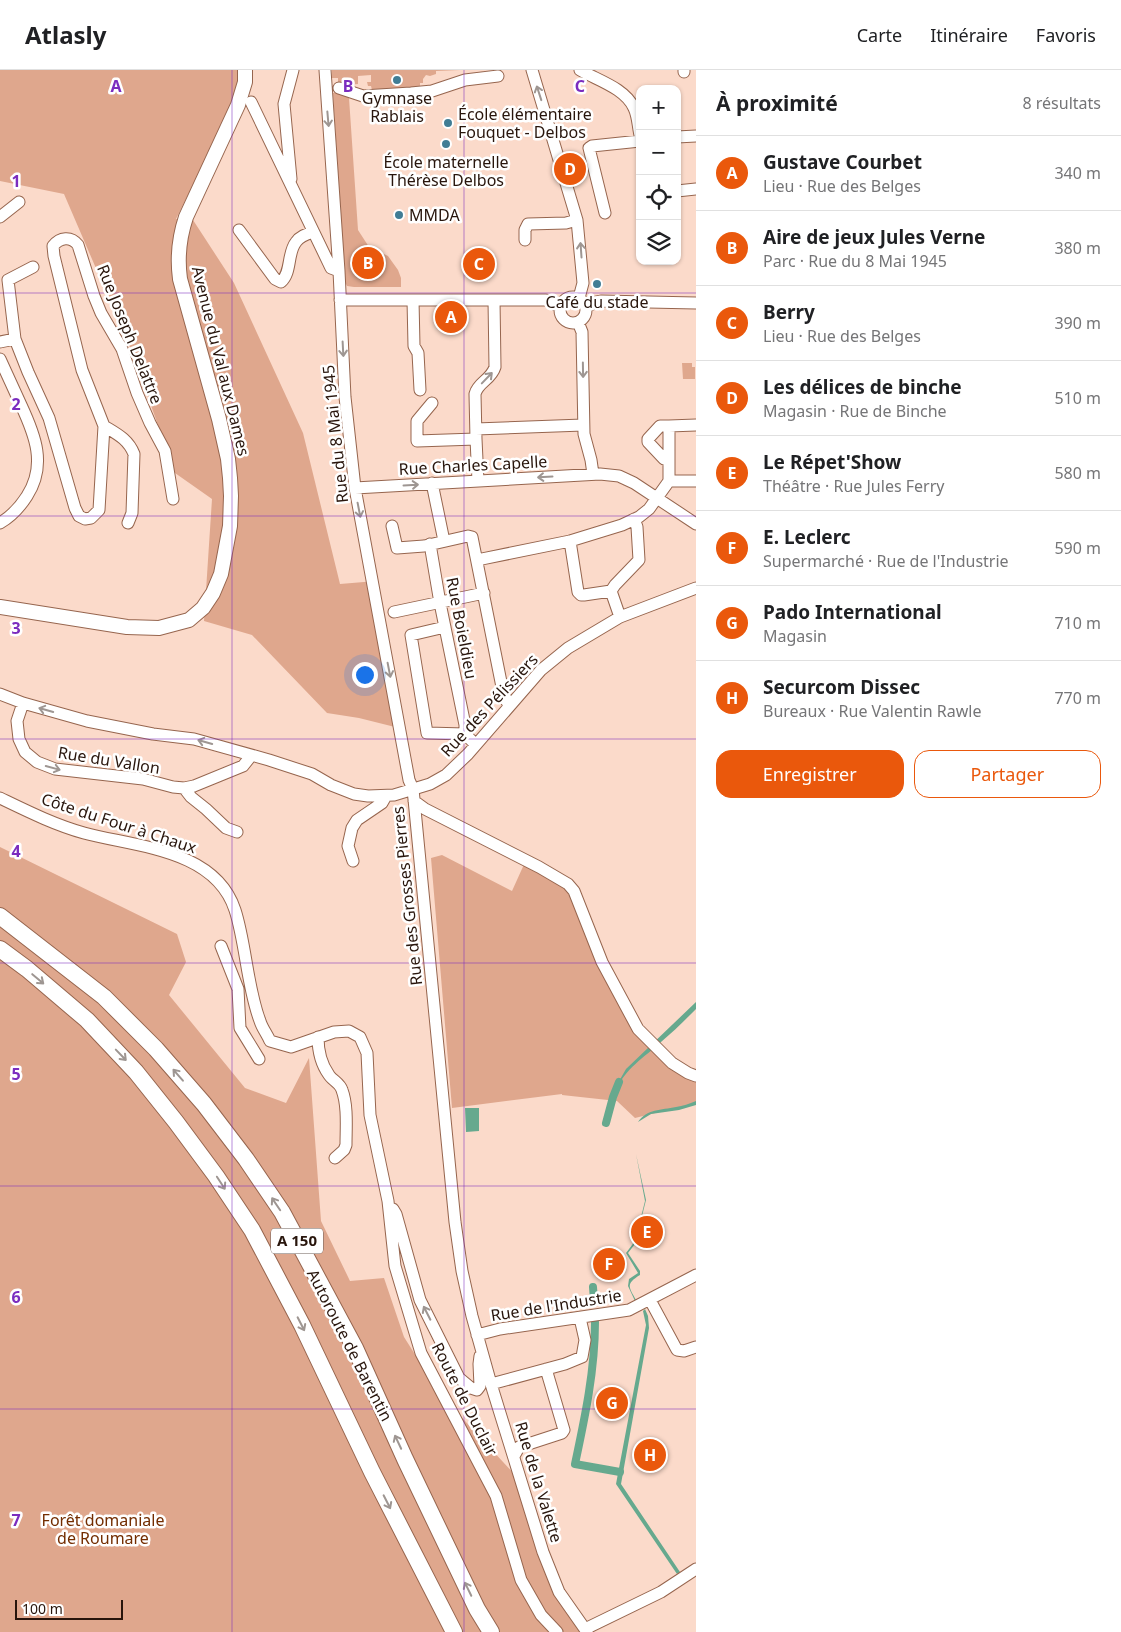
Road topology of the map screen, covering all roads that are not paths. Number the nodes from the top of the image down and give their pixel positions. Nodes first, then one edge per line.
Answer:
1 (245, 70) edge
2 (293, 70) edge
3 (325, 70) edge
4 (532, 70) edge
5 (580, 70) edge
6 (498, 76) dead end
7 (340, 88) dead end
8 (247, 96) junction
9 (639, 130) edge
10 (696, 136) edge
11 (681, 137) edge
12 (636, 141) edge
13 (291, 188) junction
14 (696, 189) edge
15 (681, 191) edge
16 (19, 202) dead end
17 (605, 213) dead end
18 (0, 217) edge
19 (577, 220) junction
20 (239, 230) dead end
21 (313, 232) junction
22 (525, 240) dead end
23 (33, 267) dead end
24 (339, 271) junction
25 (340, 300) junction
26 (413, 300) junction
27 (494, 300) junction
28 (583, 303) junction
29 (696, 303) edge
30 (560, 307) junction
31 (578, 322) junction
32 (15, 339) junction
33 (0, 342) edge
34 (0, 359) edge
35 (420, 390) dead end
36 (432, 403) dead end
37 (583, 425) junction
38 (696, 425) edge
39 (104, 426) junction
40 (669, 426) junction
41 (476, 434) junction
42 (669, 459) junction
43 (593, 474) junction
44 (478, 481) junction
45 (669, 481) junction
46 (696, 481) edge
47 (432, 484) junction
48 (355, 488) junction
49 (657, 497) junction
50 (174, 499) dead end
51 (634, 519) junction
52 (0, 522) edge
53 (128, 523) dead end
54 (696, 524) edge
55 (392, 526) dead end
56 (444, 541) junction
57 (570, 541) junction
58 (430, 544) junction
59 (477, 560) junction
60 (696, 588) edge
61 (611, 591) junction
62 (484, 593) junction
63 (440, 603) junction
64 (0, 607) edge
65 (394, 612) dead end
66 (620, 617) junction
67 (445, 627) junction
68 (0, 694) edge
69 (23, 704) junction
70 (510, 704) junction
71 (465, 734) junction
72 (475, 744) junction
73 (251, 756) junction
74 (184, 788) junction
75 (413, 795) junction
76 (386, 796) junction
77 (0, 798) edge
78 (237, 832) dead end
79 (353, 862) dead end
80 (0, 916) edge
81 (221, 946) dead end
82 (0, 949) edge
83 (252, 987) junction
84 (238, 989) junction
85 (316, 1038) junction
86 (259, 1059) dead end
87 (696, 1076) edge
88 (335, 1158) dead end
89 (388, 1201) junction
90 (696, 1275) edge
91 (645, 1303) junction
92 (580, 1318) junction
93 (477, 1335) junction
94 (696, 1347) edge
95 (481, 1349) junction
96 (546, 1369) junction
97 (491, 1384) junction
98 (514, 1456) junction
99 (696, 1569) edge
100 (586, 1631) edge
101 (454, 1632) edge
102 (491, 1632) edge
103 (557, 1632) edge

1 - 8 main road, Avenue du Val aux Dames
2 - 13 street
3 -> 24 street, Rue du 8 Mai 1945
19 -> 4 street
5 - 9 street
6 - 7 street
8 - 13 street
8 - 64 main road, Avenue du Val aux Dames
10 - 11 street
12 - 17 street
13 - 21 street
14 - 15 street
16 - 18 street
19 - 22 street
28 -> 19 street
20 - 21 street
21 - 24 street
23 - 32 street, Rue Joseph Delattre
24 - 25 street, Rue du 8 Mai 1945
25 - 26 street
25 -> 48 street, Rue du 8 Mai 1945
26 - 27 street
26 - 35 street
27 - 30 street
41 -> 27 street
28 - 29 street
28 - 30 street
28 - 31 street
30 - 31 street
31 -> 37 street
32 - 33 street
32 - 39 street, Rue Joseph Delattre
34 - 52 street
36 - 41 street
37 - 41 street
37 - 43 street
38 - 40 street
39 - 50 street, Rue Joseph Delattre
39 - 53 street
40 - 42 street
40 - 42 street
41 - 44 street
42 - 45 street
43 -> 44 street, Rue Charles Capelle
43 - 49 street, Rue Charles Capelle
44 - 47 street, Rue Charles Capelle
45 - 46 street
45 - 49 street
48 -> 47 street, Rue Charles Capelle
47 - 56 street
48 -> 75 street, Rue du 8 Mai 1945
49 - 51 street
49 - 54 street, Rue Charles Capelle
51 - 57 street
51 - 61 street
55 - 58 street
56 - 58 street
56 - 59 street
57 - 59 street
57 - 61 street
58 - 63 street, Rue Boieldieu
59 - 62 street
60 - 66 street, Rue des Pélissiers
61 - 66 street
62 - 63 street
62 - 70 street
63 - 65 street
63 - 67 street, Rue Boieldieu
66 - 70 street, Rue des Pélissiers
67 - 71 street, Rue Boieldieu
67 - 71 street
68 - 69 street, Rue des Grosses Pierres
73 -> 69 street, Rue des Grosses Pierres
69 -> 74 street, Rue du Vallon
70 - 72 street, Rue des Pélissiers
71 - 72 street
72 - 75 street, Rue des Pélissiers
73 - 74 street, Rue du Vallon
73 - 76 street, Rue des Grosses Pierres
74 - 78 street
75 - 76 street, Rue des Grosses Pierres
75 - 87 street
75 - 93 street, Rue des Grosses Pierres
76 - 79 street
77 - 83 street, Côte du Four à Chaux
102 -> 80 highway, Autoroute de Barentin / A 150
81 - 84 street
82 -> 101 highway, A 150
83 - 84 street
83 - 85 street, Côte du Four à Chaux
84 - 86 street
85 - 88 street
85 - 89 street, Route de Duclair
95 -> 89 street
89 - 103 street, Route de Duclair
90 - 91 street, Rue de l'Industrie
91 - 92 street, Rue de l'Industrie
91 - 94 street
92 - 93 street, Rue de l'Industrie
92 - 96 street
93 - 95 street, Rue de la Valette
95 - 97 street, Rue de la Valette
96 - 97 street
96 - 98 street
97 - 98 street, Rue de la Valette
98 - 100 street, Rue de la Valette
99 - 100 street

